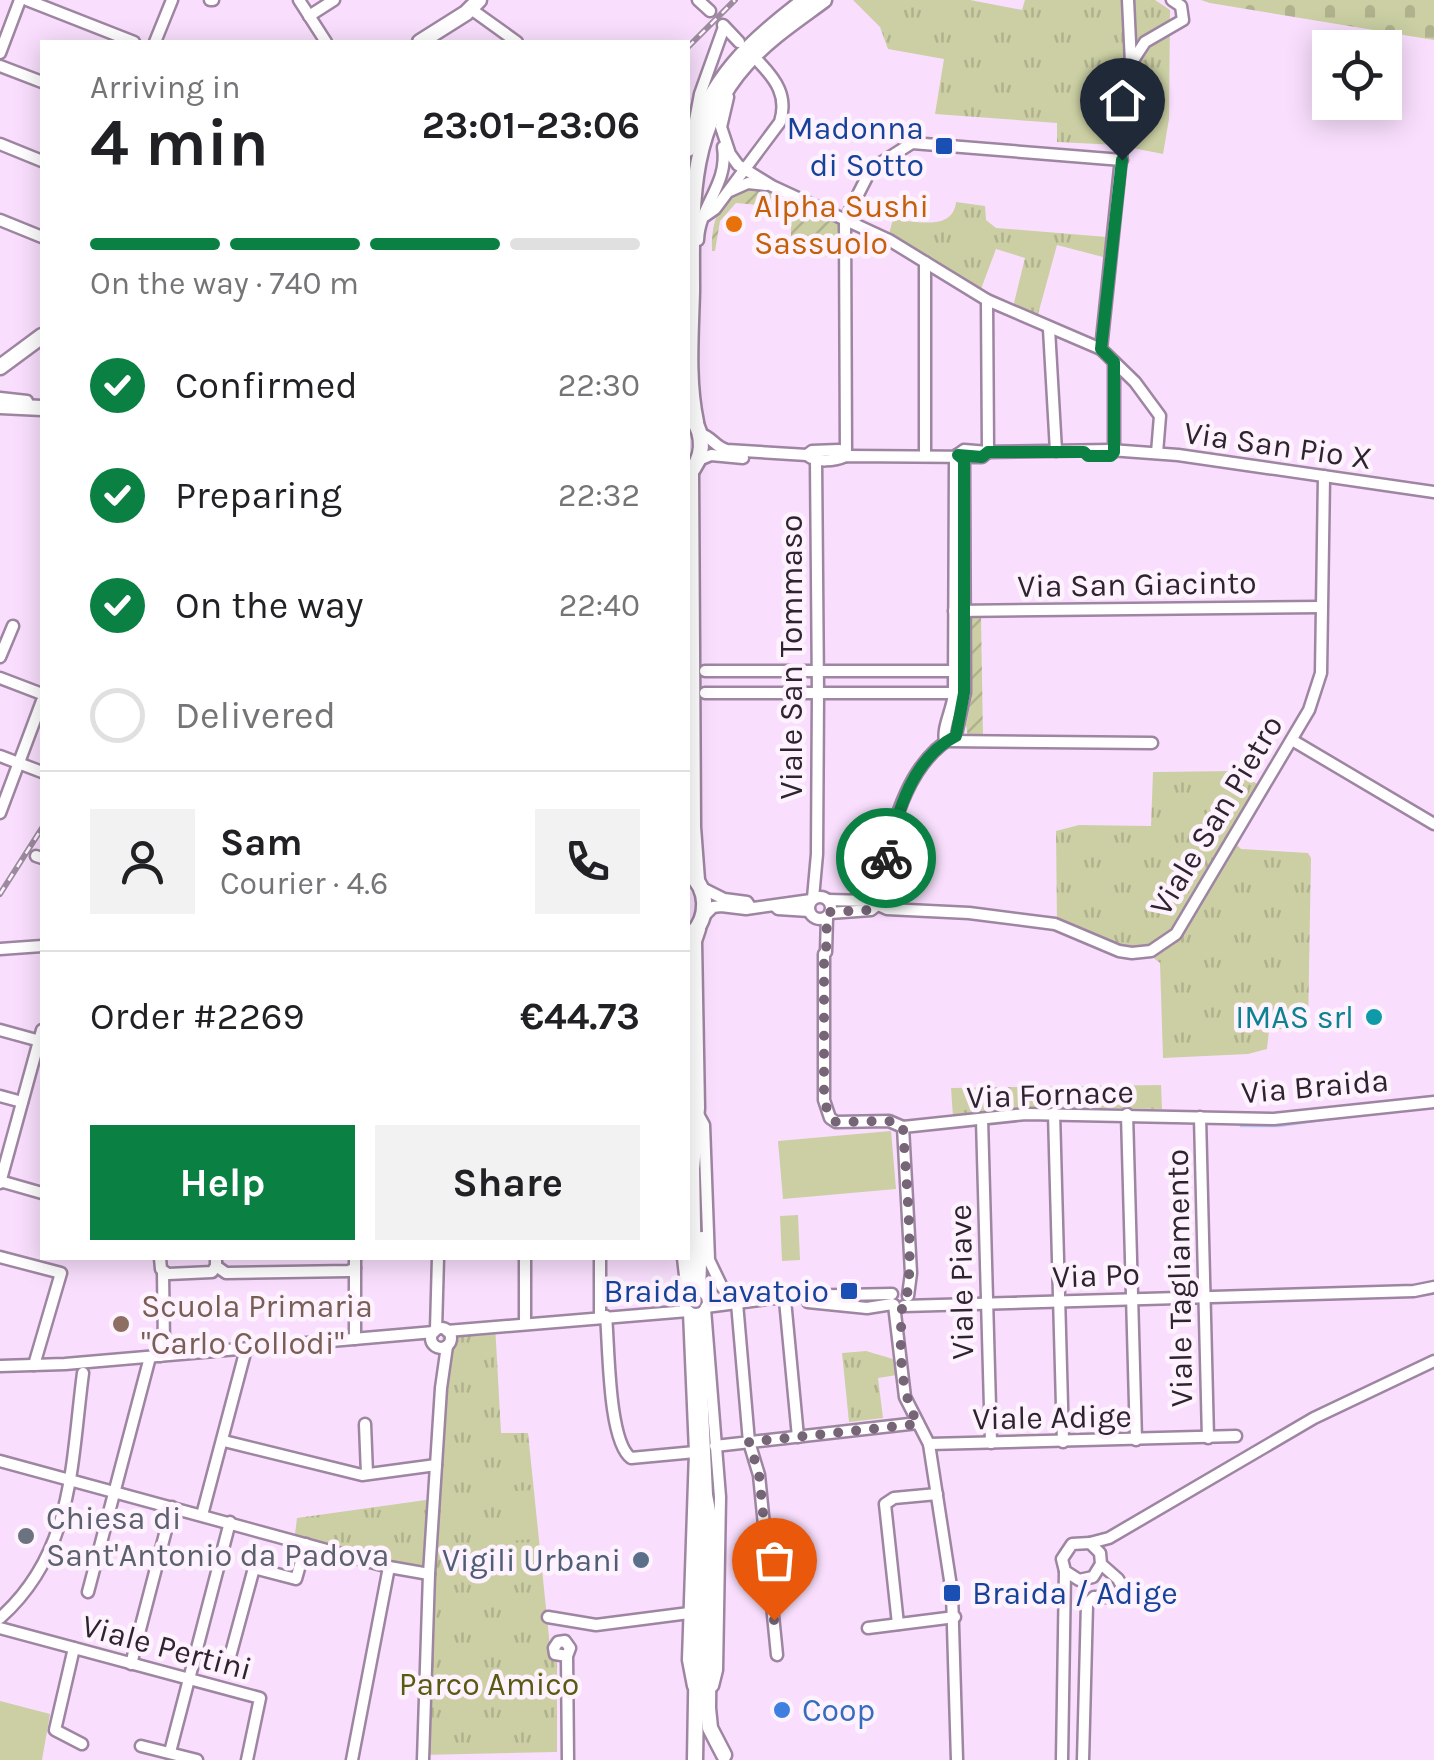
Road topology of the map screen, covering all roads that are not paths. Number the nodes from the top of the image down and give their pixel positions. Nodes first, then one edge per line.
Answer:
1 (23, 0) edge
2 (172, 0) edge
3 (299, 0) edge
4 (334, 0) edge
5 (698, 0) edge
6 (805, 0) edge
7 (824, 0) edge
8 (1128, 0) edge
9 (1172, 0) edge
10 (475, 4) edge
11 (710, 11) dead end
12 (309, 16) junction
13 (129, 40) edge
14 (156, 40) edge
15 (325, 40) edge
16 (423, 40) edge
17 (515, 40) edge
18 (739, 42) dead end
19 (0, 53) edge
20 (759, 62) dead end
21 (1132, 63) junction
22 (0, 66) edge
23 (40, 81) edge
24 (732, 81) junction
25 (694, 126) junction
26 (721, 127) junction
27 (690, 141) edge
28 (0, 144) edge
29 (40, 160) edge
30 (1122, 160) junction
31 (746, 170) junction
32 (772, 186) junction
33 (725, 194) junction
34 (705, 216) junction
35 (0, 220) edge
36 (845, 220) junction
37 (40, 236) edge
38 (924, 262) junction
39 (692, 267) junction
40 (987, 300) junction
41 (1049, 328) junction
42 (40, 337) edge
43 (1101, 349) junction
44 (1114, 362) junction
45 (2, 363) edge
46 (0, 405) edge
47 (40, 408) edge
48 (695, 423) edge
49 (1056, 451) junction
50 (988, 452) junction
51 (1114, 452) junction
52 (764, 454) junction
53 (1157, 454) junction
54 (924, 455) junction
55 (958, 455) junction
56 (846, 456) junction
57 (811, 457) junction
58 (693, 469) edge
59 (1324, 476) junction
60 (1434, 492) edge
61 (1322, 607) junction
62 (958, 611) junction
63 (13, 626) dead end
64 (0, 656) edge
65 (706, 671) dead end
66 (954, 671) junction
67 (818, 673) junction
68 (0, 678) edge
69 (40, 693) edge
70 (705, 693) dead end
71 (818, 693) junction
72 (954, 693) junction
73 (40, 707) edge
74 (1292, 740) junction
75 (945, 741) junction
76 (1152, 743) dead end
77 (0, 756) edge
78 (18, 763) junction
79 (40, 771) edge
80 (0, 812) edge
81 (1434, 824) edge
82 (695, 881) edge
83 (749, 906) junction
84 (876, 906) junction
85 (820, 907) junction
86 (696, 928) edge
87 (40, 946) edge
88 (0, 949) edge
89 (824, 954) joint
90 (0, 1030) edge
91 (40, 1036) edge
92 (40, 1039) edge
93 (0, 1096) edge
94 (22, 1102) junction
95 (1434, 1102) edge
96 (692, 1110) edge
97 (1054, 1113) junction
98 (1127, 1114) junction
99 (1200, 1117) junction
100 (982, 1120) junction
101 (903, 1127) junction
102 (0, 1182) edge
103 (40, 1192) edge
104 (705, 1203) junction
105 (0, 1257) edge
106 (160, 1260) edge
107 (438, 1260) edge
108 (525, 1260) edge
109 (600, 1260) edge
110 (684, 1260) edge
111 (216, 1262) edge
112 (355, 1263) edge
113 (163, 1273) junction
114 (1433, 1293) edge
115 (1204, 1297) junction
116 (1132, 1298) junction
117 (784, 1299) junction
118 (900, 1300) junction
119 (1060, 1300) junction
120 (739, 1301) junction
121 (987, 1302) junction
122 (695, 1305) junction
123 (652, 1312) junction
124 (603, 1316) junction
125 (526, 1323) junction
126 (441, 1337) junction
127 (355, 1339) junction
128 (246, 1349) junction
129 (155, 1356) junction
130 (104, 1361) junction
131 (1434, 1361) edge
132 (55, 1364) junction
133 (34, 1365) junction
134 (0, 1366) edge
135 (83, 1373) junction
136 (365, 1424) dead end
137 (918, 1424) junction
138 (1236, 1436) dead end
139 (798, 1437) junction
140 (1208, 1438) junction
141 (1136, 1440) junction
142 (224, 1441) junction
143 (749, 1442) junction
144 (1063, 1442) junction
145 (991, 1443) junction
146 (929, 1444) junction
147 (715, 1449) junction
148 (695, 1452) junction
149 (0, 1461) edge
150 (436, 1465) junction
151 (367, 1474) junction
152 (72, 1480) junction
153 (115, 1492) junction
154 (937, 1494) junction
155 (700, 1495) junction
156 (172, 1507) junction
157 (202, 1515) junction
158 (230, 1522) junction
159 (710, 1522) junction
160 (1110, 1538) junction
161 (1090, 1543) junction
162 (306, 1544) junction
163 (1101, 1559) junction
164 (389, 1568) junction
165 (1065, 1571) junction
166 (430, 1574) junction
167 (1093, 1577) junction
168 (1118, 1579) junction
169 (1079, 1580) junction
170 (88, 1592) dead end
171 (1067, 1592) junction
172 (688, 1613) junction
173 (548, 1617) dead end
174 (954, 1617) junction
175 (0, 1618) edge
176 (898, 1624) junction
177 (0, 1628) edge
178 (868, 1628) dead end
179 (74, 1648) junction
180 (777, 1655) dead end
181 (566, 1656) dead end
182 (131, 1664) junction
183 (228, 1664) dead end
184 (189, 1679) junction
185 (702, 1694) junction
186 (82, 1744) dead end
187 (141, 1746) dead end
188 (170, 1752) junction
189 (730, 1757) edge
190 (197, 1760) edge
191 (247, 1760) edge
192 (352, 1760) edge
193 (422, 1760) edge
194 (568, 1760) edge
195 (695, 1760) edge
196 (957, 1760) edge
197 (1062, 1760) edge
198 (1084, 1760) edge

1 - 13 street
1 - 19 street
2 - 14 street
3 - 12 street
4 - 12 street
5 - 11 street
6 - 25 main road
7 - 24 main road
8 - 21 street
9 - 21 street
10 - 16 main road
10 - 17 street
12 - 15 street
18 - 25 street
20 - 31 street
21 - 30 street
22 - 23 street
24 - 26 street
24 - 39 main road
25 - 27 main road
26 - 31 street
26 - 34 street
28 - 29 street
30 - 36 street
30 - 43 street
31 - 32 street
31 - 33 street
32 - 33 street
32 - 36 street
33 - 34 street
34 - 39 street
35 - 37 street
36 - 38 street
36 - 56 street
38 - 40 street
38 - 54 street
39 - 48 main road
40 - 41 street
40 - 50 street
41 - 43 street
41 - 49 street
42 - 45 main road
43 - 44 street
44 - 51 street
44 - 53 street
46 - 47 main road
48 - 52 street, Via San Pio X
48 - 58 main road
49 - 50 street, Via San Pio X
49 - 51 street, Via San Pio X
50 - 55 street, Via San Pio X
51 - 53 street, Via San Pio X
52 - 57 street, Via San Pio X
52 - 58 street, Via San Pio X
53 - 59 street, Via San Pio X
54 - 55 street, Via San Pio X
54 - 56 street, Via San Pio X
55 - 62 street
56 - 57 street, Via San Pio X
57 - 67 street, Viale San Tommaso
58 - 82 main road
59 - 60 street, Via San Pio X
59 - 61 street, Viale San Pietro
61 - 62 street, Via San Giacinto
61 - 74 street, Viale San Pietro
62 - 66 street
62 - 75 street
63 - 64 street
65 - 67 street
66 - 67 street
66 - 72 street
67 - 71 street, Viale San Tommaso
68 - 69 street
70 - 71 street
71 - 72 street
71 - 85 street, Viale San Tommaso
72 - 75 street
73 - 78 street
74 - 81 street
74 - 84 street, Viale San Pietro
75 - 76 street
75 - 84 street
77 - 78 street
78 - 79 street
78 - 80 street
82 - 83 street, Viale San Pietro
82 - 86 main road
83 - 85 street, Viale San Pietro
83 - 86 street, Viale San Pietro
84 - 85 street, Viale San Pietro
85 - 89 street, Viale San Tommaso
86 - 96 main road
87 - 88 street
89 - 101 street, Via Fornace
90 - 91 street
92 - 94 street
93 - 94 street
94 - 102 street
95 - 99 street, Via Braida
96 - 104 street
96 - 122 main road
97 - 98 street, Via Fornace
97 - 100 street, Via Fornace
97 - 119 street
98 - 99 street, Via Fornace
98 - 116 street
99 - 115 street, Viale Tagliamento
100 - 101 street, Via Fornace
100 - 121 street, Viale Piave
101 - 118 street
102 - 103 street
104 - 120 street
104 - 122 street
105 - 133 street
106 - 113 street
107 - 126 street
108 - 125 street
109 - 124 street
110 - 122 street
111 - 112 street
111 - 113 street
112 - 127 street
113 - 129 street
114 - 115 street, Via Po
115 - 116 street, Via Po
115 - 140 street, Viale Tagliamento
116 - 119 street, Via Po
116 - 141 street
117 - 118 street
117 - 120 street
117 - 139 street
118 - 121 street, Via Po
118 - 137 street
119 - 121 street, Via Po
119 - 144 street
120 - 122 street
120 - 143 street
121 - 145 street, Viale Piave
122 - 123 street
122 - 123 street
122 - 147 street
122 - 148 street
122 - 155 main road
123 - 124 street
124 - 125 street
124 - 148 street
125 - 126 street
126 - 127 street
126 - 150 street
127 - 128 street
128 - 129 street
128 - 142 street
129 - 130 street
129 - 153 street
130 - 132 street
130 - 135 street
131 - 160 street
132 - 133 street
132 - 135 street
133 - 134 street
135 - 152 street
136 - 151 street
137 - 139 street
137 - 146 street
138 - 140 street, Viale Adige
139 - 143 street
140 - 141 street, Viale Adige
141 - 144 street, Viale Adige
142 - 151 street
142 - 157 street
143 - 147 street
143 - 180 street
144 - 145 street, Viale Adige
145 - 146 street, Viale Adige
146 - 154 street
147 - 159 street
147 - 185 street
148 - 155 street
149 - 152 street
150 - 151 street
150 - 166 street
152 - 153 street
152 - 175 street
153 - 156 street
153 - 170 street
154 - 174 street
154 - 176 street
155 - 159 main road
155 - 172 street
155 - 185 main road
156 - 157 street
156 - 182 street
157 - 158 street
158 - 162 street
158 - 184 street
159 - 185 main road
160 - 161 street
160 - 163 street
161 - 163 street
161 - 165 street
162 - 164 street
162 - 183 street
163 - 167 street
163 - 168 street
164 - 166 street
164 - 192 street
165 - 169 street
165 - 171 street
166 - 193 street
167 - 168 street
167 - 169 street
168 - 198 street
169 - 171 street
171 - 197 street
172 - 173 street
172 - 185 street
174 - 176 street
174 - 196 street
176 - 178 street
177 - 179 street, Viale Pertini
179 - 182 street, Viale Pertini
179 - 186 street
181 - 194 street
182 - 184 street, Viale Pertini
184 - 188 street
184 - 191 street, Viale Pertini
185 - 189 main road
185 - 195 main road
187 - 188 street
188 - 190 street
189 - 195 main road

